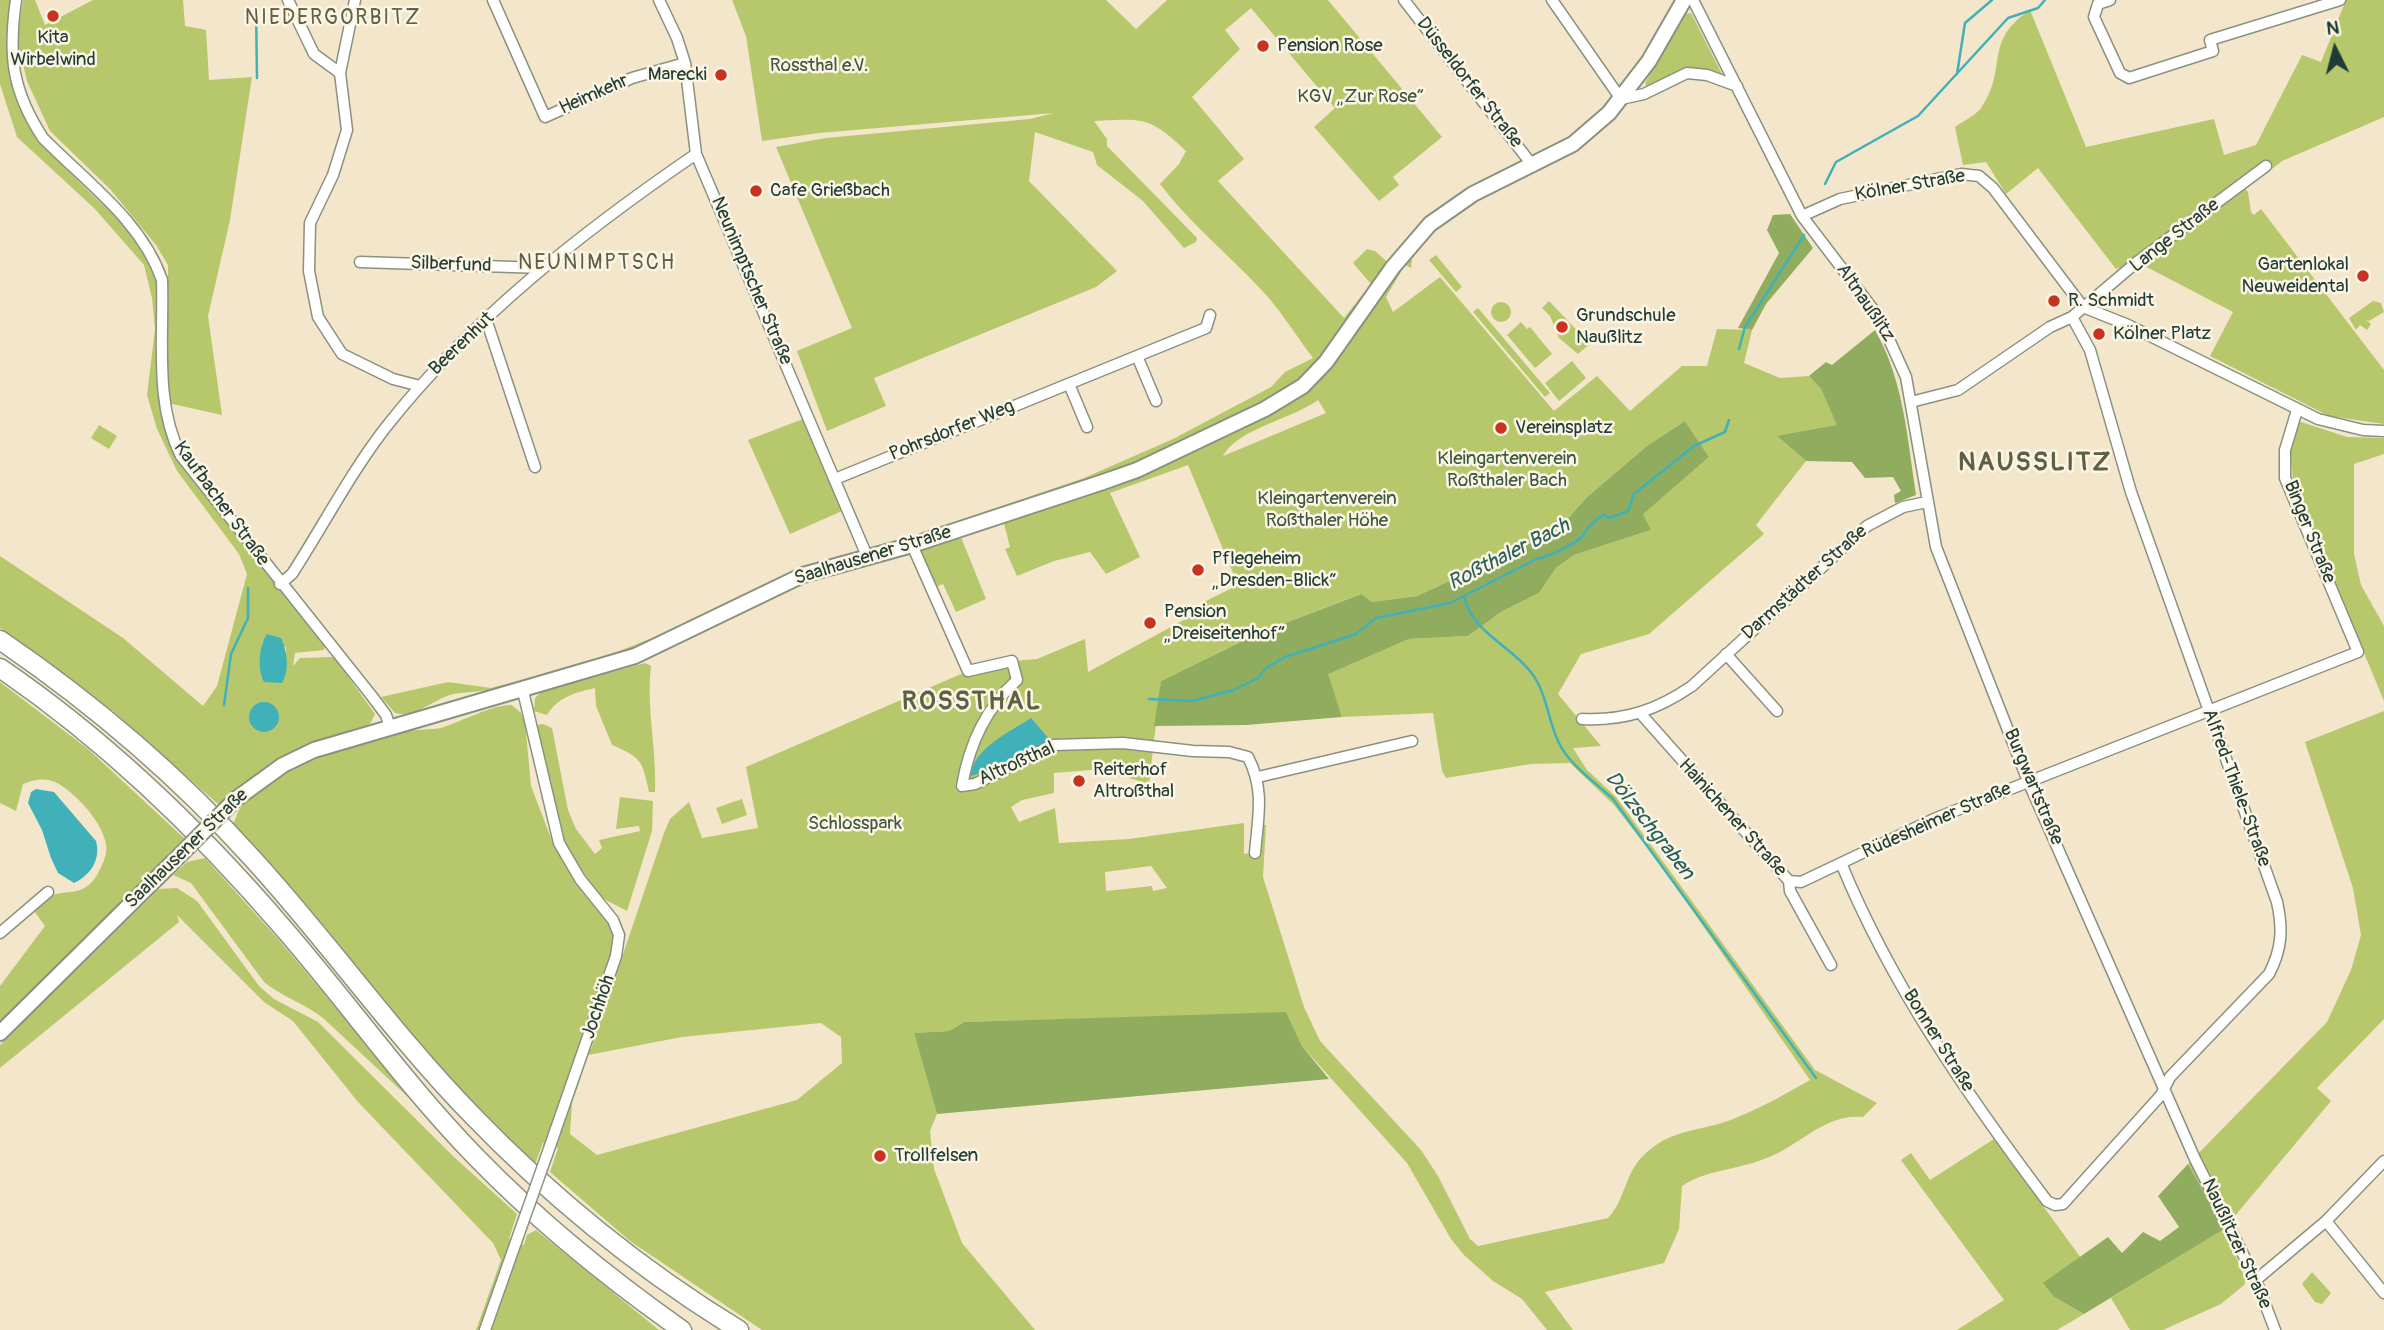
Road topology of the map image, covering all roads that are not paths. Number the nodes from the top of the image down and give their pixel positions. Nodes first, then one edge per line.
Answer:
1 (16, 0) edge
2 (288, 0) edge
3 (355, 0) edge
4 (493, 0) edge
5 (659, 0) edge
6 (1404, 0) edge
7 (1552, 0) edge
8 (1684, 0) edge
9 (1693, 0) edge
10 (2110, 0) edge
11 (2340, 1) edge
12 (685, 63) junction
13 (341, 73) junction
14 (1737, 86) junction
15 (1621, 99) junction
16 (696, 154) junction
17 (1533, 166) junction
18 (2266, 166) dead end
19 (1802, 216) junction
20 (359, 262) dead end
21 (543, 268) junction
22 (2083, 307) junction
23 (1210, 316) dead end
24 (2072, 317) junction
25 (486, 319) junction
26 (1137, 356) junction
27 (1069, 384) junction
28 (420, 386) junction
29 (1156, 401) dead end
30 (1910, 402) junction
31 (2297, 410) junction
32 (1087, 427) dead end
33 (2384, 431) edge
34 (535, 467) dead end
35 (835, 479) junction
36 (1927, 502) junction
37 (912, 545) junction
38 (867, 556) junction
39 (280, 584) junction
40 (0, 640) edge
41 (2358, 652) joint
42 (1726, 654) junction
43 (0, 668) edge
44 (523, 691) junction
45 (2208, 710) junction
46 (1777, 711) dead end
47 (1641, 714) junction
48 (1582, 719) dead end
49 (390, 727) junction
50 (1412, 741) dead end
51 (1258, 777) junction
52 (2028, 781) junction
53 (1255, 853) dead end
54 (1841, 863) junction
55 (1789, 881) junction
56 (48, 892) dead end
57 (0, 933) edge
58 (1831, 965) dead end
59 (0, 1033) edge
60 (2164, 1086) junction
61 (2195, 1158) joint
62 (2384, 1161) edge
63 (2055, 1205) joint
64 (2326, 1221) junction
65 (2256, 1280) junction
66 (2384, 1293) edge
67 (485, 1330) edge
68 (682, 1330) edge
69 (739, 1330) edge
70 (2274, 1330) edge

1 - 39 street, Kaufbacher Straße
2 - 13 street
3 - 13 street
4 - 12 street, Heimkehr
5 - 12 street, Neunimptscher Straße
6 - 17 street, Düsseldorfer Straße
7 - 15 street
8 - 15 street, Saalhausener Straße
9 - 14 street, Altnaußlitz
10 - 11 street
12 - 16 street, Neunimptscher Straße
13 - 28 street
14 - 15 street
14 - 19 street, Altnaußlitz
15 - 17 street, Saalhausener Straße
16 - 21 street, Beerenhut
16 - 35 street, Neunimptscher Straße
17 - 37 street, Saalhausener Straße
18 - 22 street, Lange Straße
19 - 22 street, Kölner Straße
19 - 30 street, Altnaußlitz
20 - 21 street, Silberfund
21 - 25 street, Beerenhut
22 - 24 street
22 - 31 street
23 - 26 street, Pohrsdorfer Weg
24 - 30 street
24 - 45 street, Alfred-Thiele-Straße
25 - 28 street, Beerenhut
25 - 34 street
26 - 27 street, Pohrsdorfer Weg
26 - 29 street
27 - 32 street
27 - 35 street, Pohrsdorfer Weg
28 - 39 street, Beerenhut
30 - 36 street, Burgwartstraße
31 - 33 street
31 - 41 street, Binger Straße
35 - 38 street, Neunimptscher Straße
36 - 42 street, Darmstädter Straße
36 - 52 street, Burgwartstraße
37 - 38 street, Saalhausener Straße
37 - 51 street, Altroßthal
38 - 44 street, Saalhausener Straße
39 - 49 street, Kaufbacher Straße
40 - 69 highway
41 - 45 street, Rüdesheimer Straße
42 - 46 street, Darmstädter Straße
42 - 47 street, Darmstädter Straße
43 - 68 highway
44 - 49 street, Saalhausener Straße
44 - 67 street, Jochhöh, bridge
45 - 52 street, Rüdesheimer Straße
45 - 60 street, Alfred-Thiele-Straße
47 - 48 street, Darmstädter Straße
47 - 55 street, Hainichener Straße
49 - 59 street, Saalhausener Straße, bridge
50 - 51 street
51 - 53 street
52 - 54 street, Rüdesheimer Straße
52 - 60 street, Burgwartstraße
54 - 55 street, Rüdesheimer Straße
54 - 63 street, Bonner Straße
55 - 58 street, Hainichener Straße
56 - 57 street
60 - 61 street, Burgwartstraße
60 - 63 street, Alfred-Thiele-Straße
61 - 65 street, Naußlitzer Straße
62 - 64 street
64 - 65 street
64 - 66 street
65 - 70 street, Naußlitzer Straße

